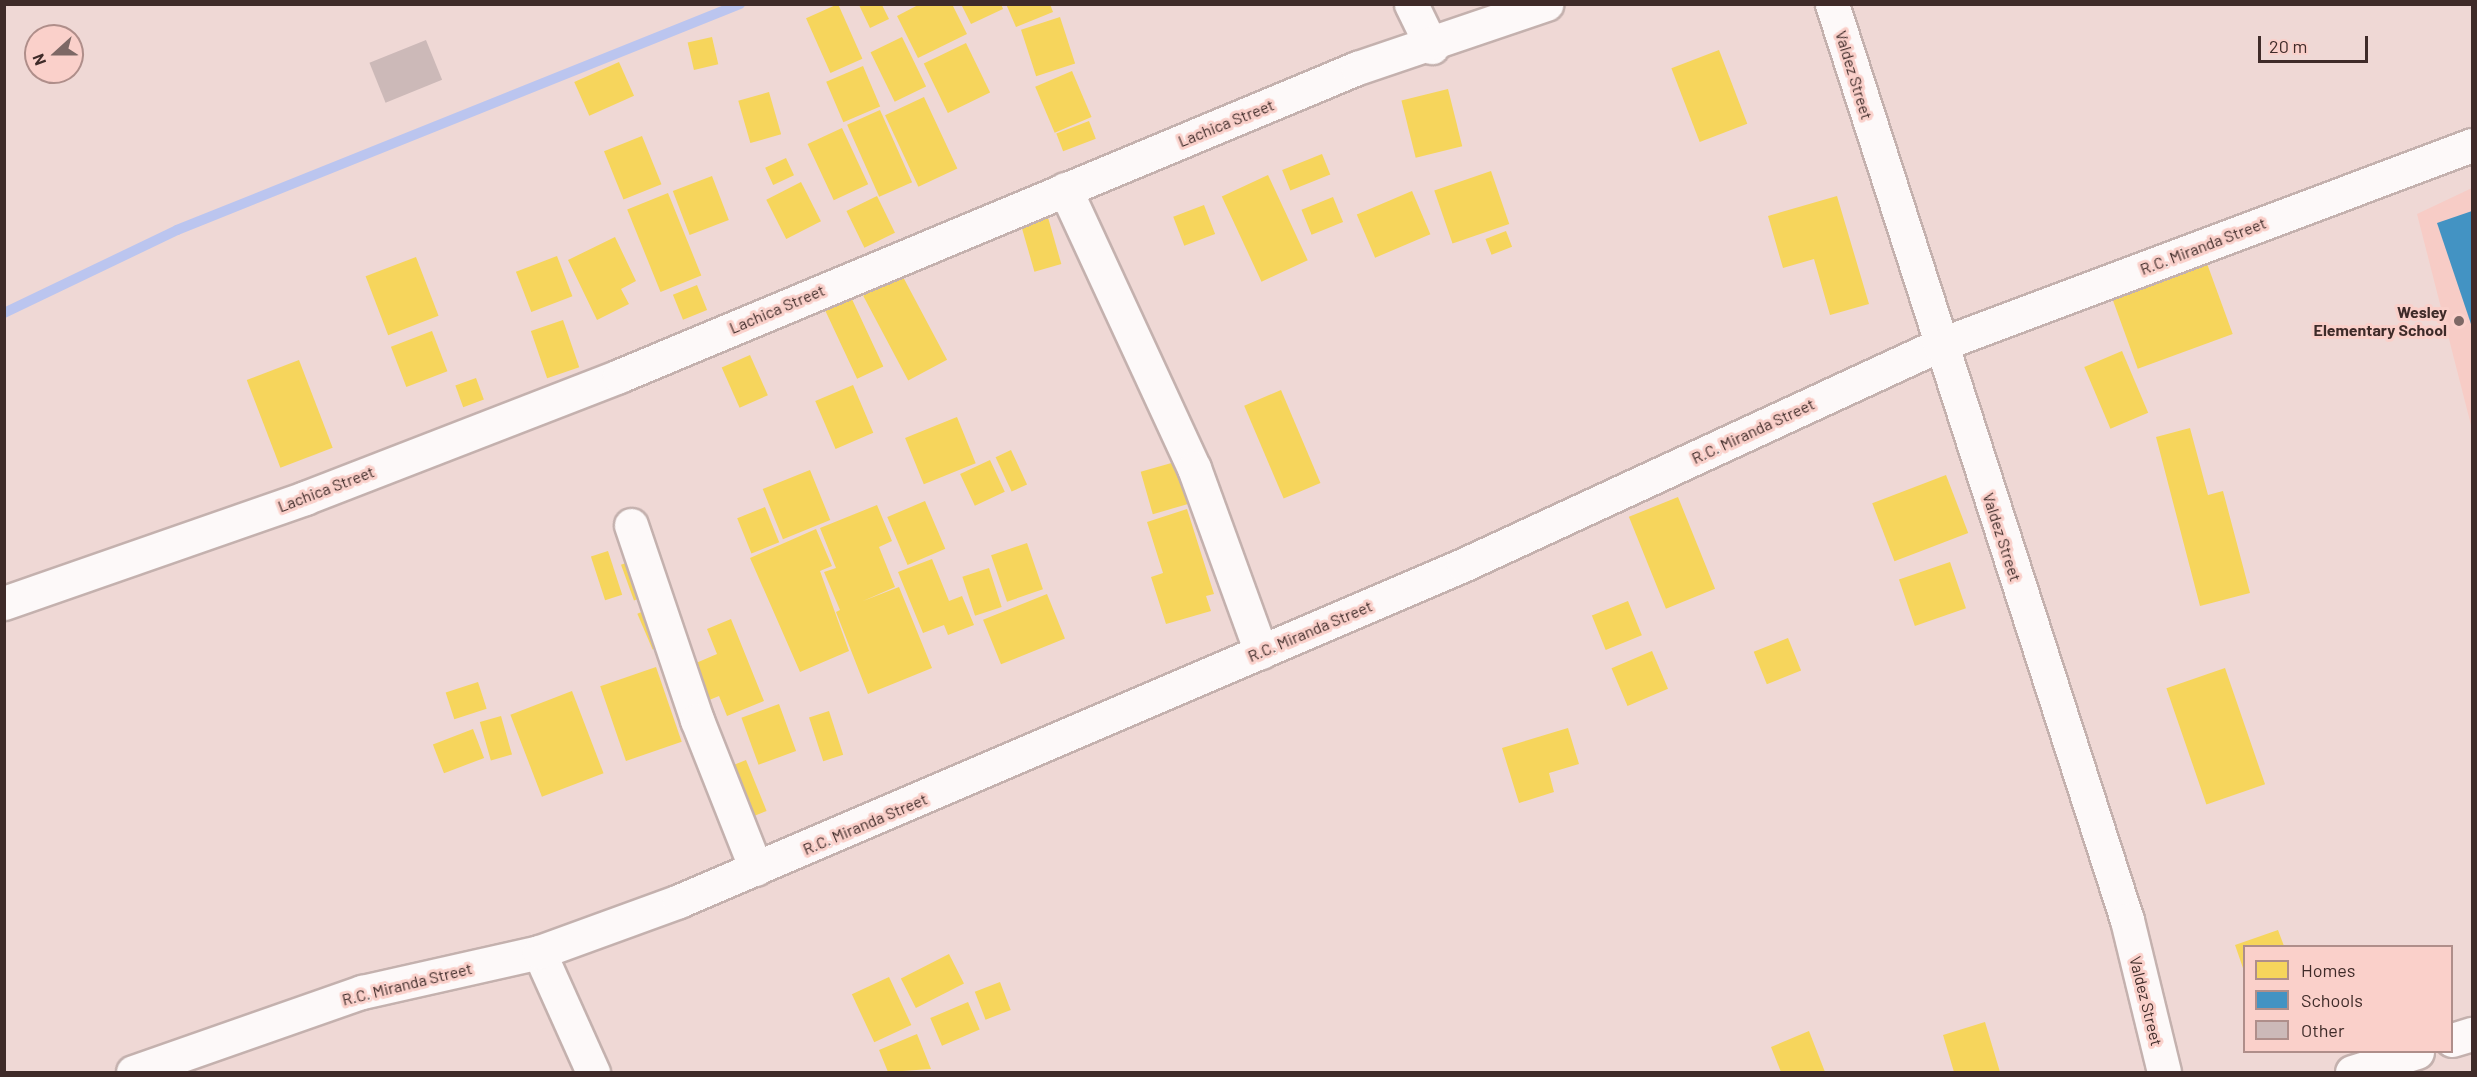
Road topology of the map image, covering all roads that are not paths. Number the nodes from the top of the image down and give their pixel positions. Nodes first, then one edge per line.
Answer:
1 (1411, 4) edge
2 (1546, 4) edge
3 (1832, 4) edge
4 (1432, 47) junction
5 (2472, 145) edge
6 (1065, 189) junction
7 (1939, 345) junction
8 (631, 525) dead end
9 (4, 603) edge
10 (1261, 652) junction
11 (756, 869) junction
12 (539, 952) junction
13 (2472, 1034) edge
14 (2453, 1039) edge
15 (2414, 1053) edge
16 (133, 1072) edge
17 (593, 1072) edge
18 (2164, 1072) edge
19 (2352, 1072) edge

1 - 4 street
2 - 4 street, Lachica Street
3 - 7 street, Valdez Street
4 - 6 street, Lachica Street
5 - 7 street, R.C. Miranda Street
6 - 9 street, Lachica Street
6 - 10 street
7 - 10 street, R.C. Miranda Street
7 - 18 street, Valdez Street
8 - 11 street
10 - 11 street, R.C. Miranda Street
11 - 12 street, R.C. Miranda Street
12 - 16 street, R.C. Miranda Street
12 - 17 street
13 - 14 street
15 - 19 street

